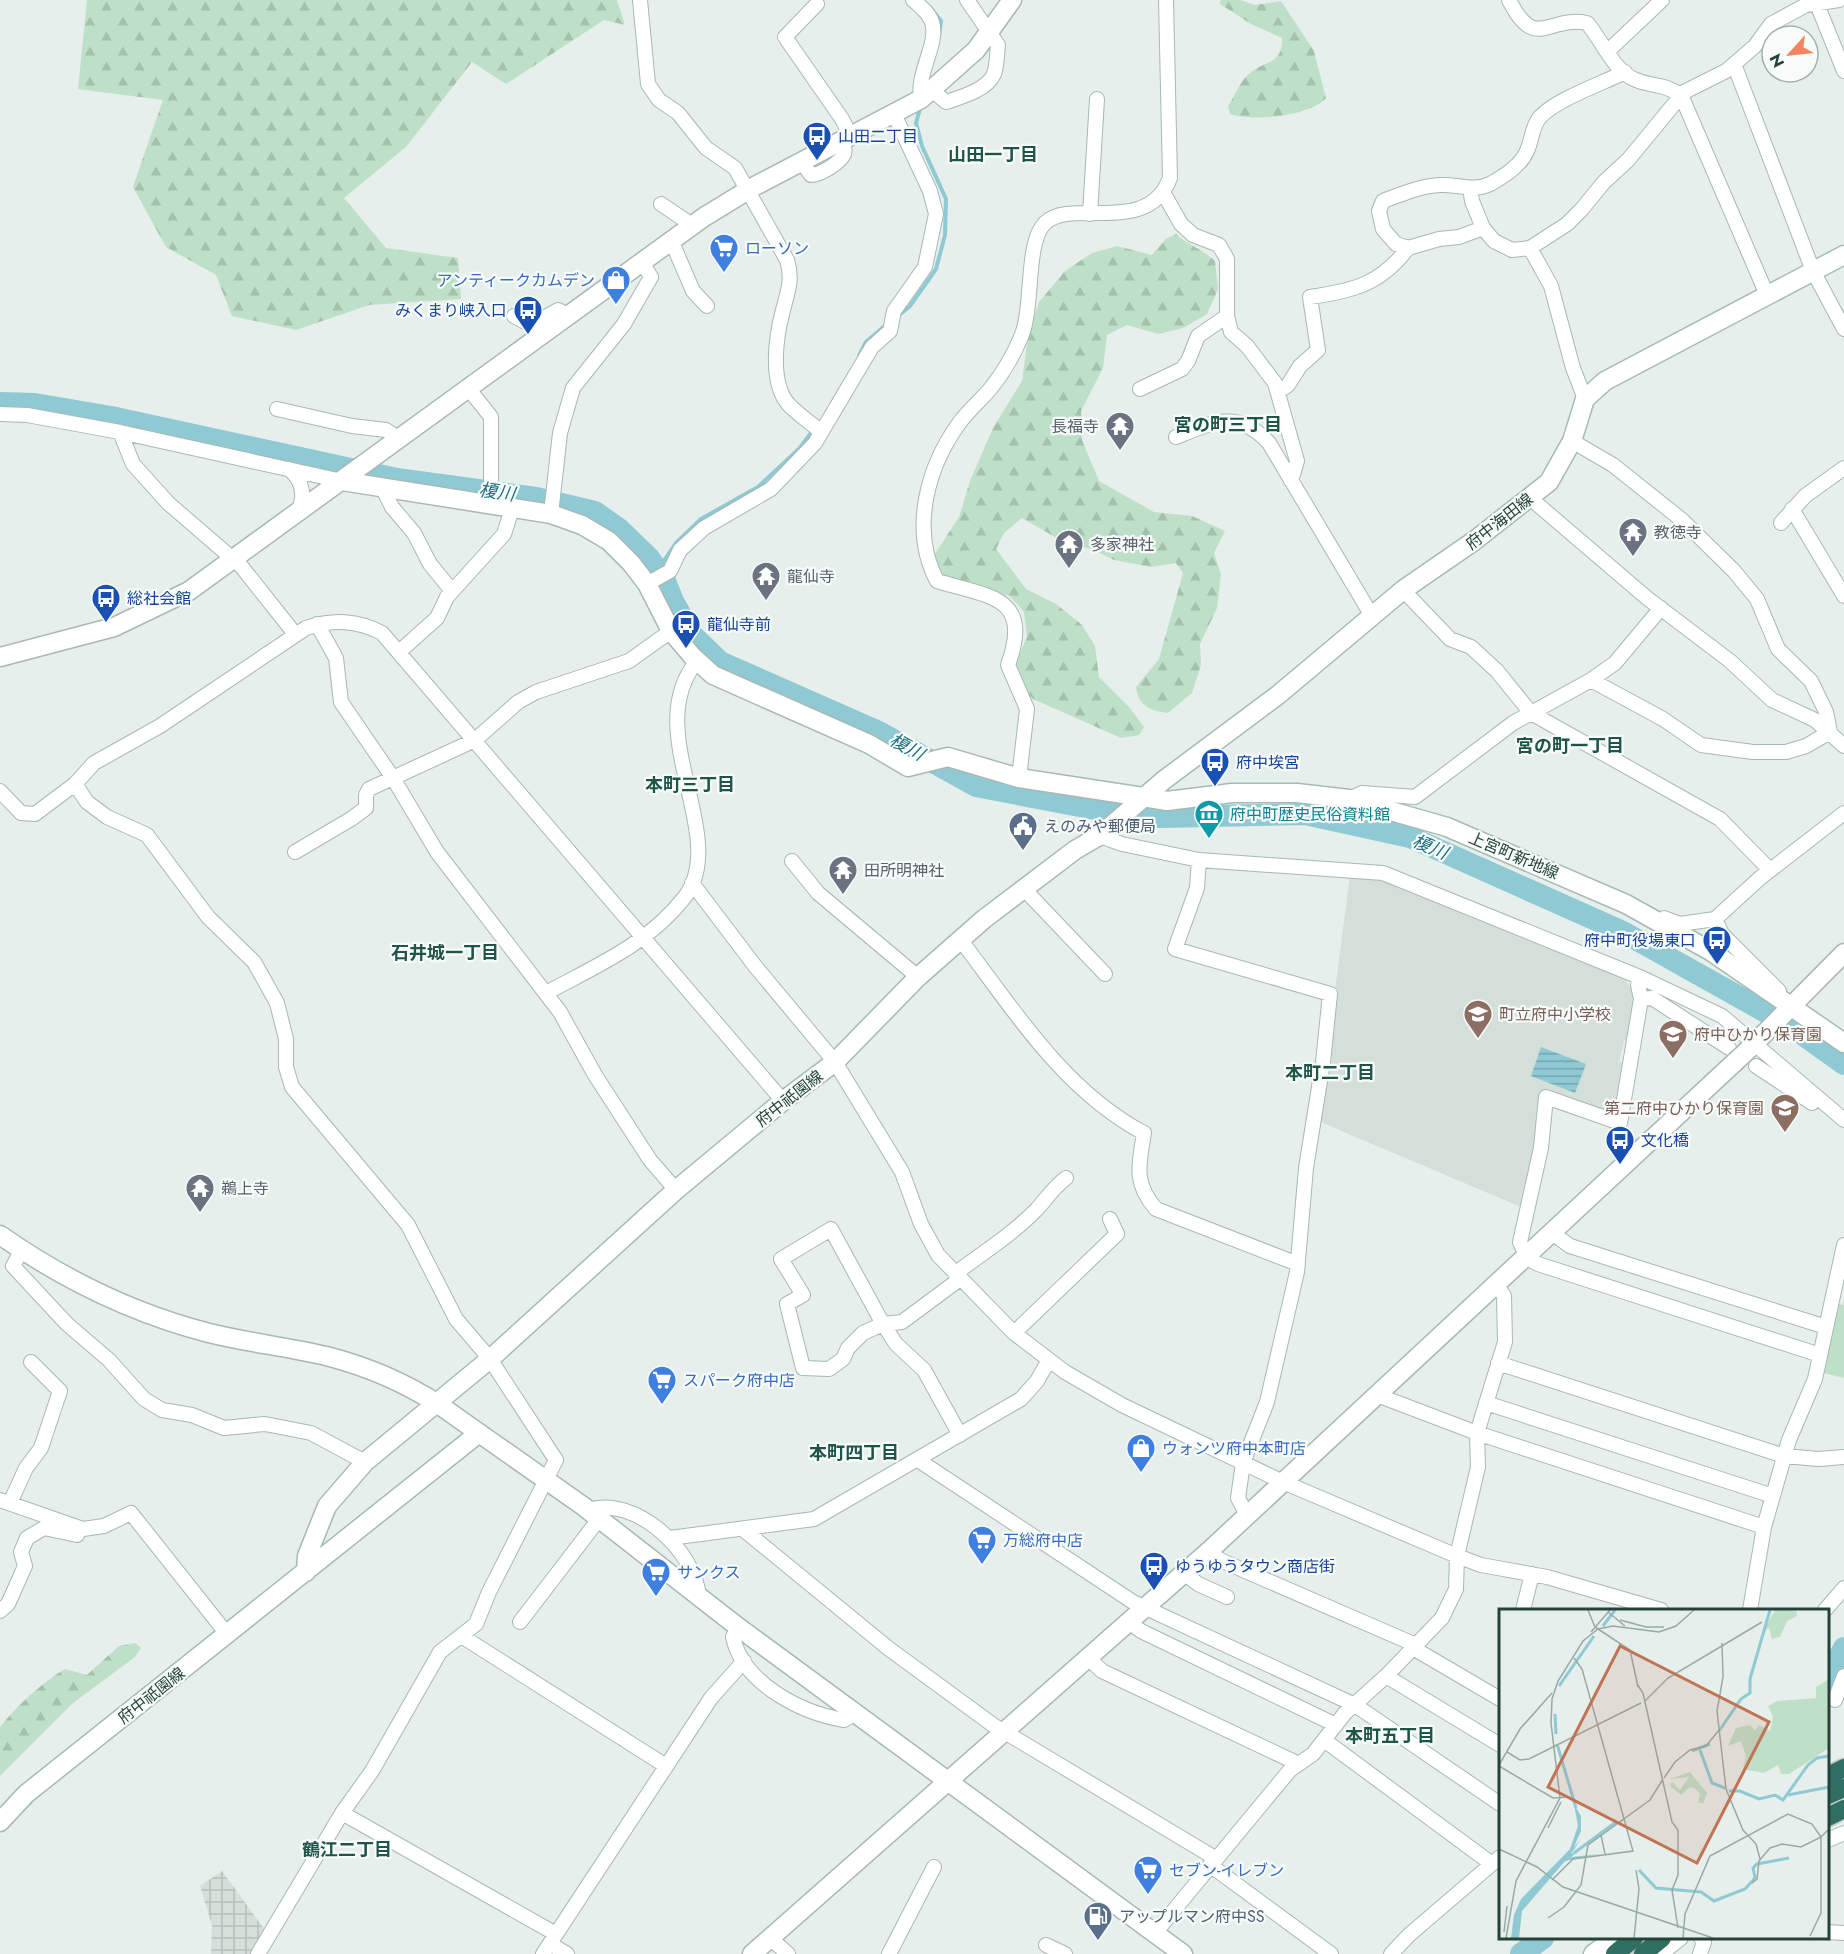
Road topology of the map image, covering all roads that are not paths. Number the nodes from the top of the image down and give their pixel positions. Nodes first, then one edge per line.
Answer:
1 (640, 0) edge
2 (913, 0) edge
3 (967, 0) edge
4 (1012, 0) edge
5 (1166, 0) edge
6 (1509, 0) edge
7 (1662, 0) edge
8 (1839, 0) edge
9 (1815, 2) edge
10 (817, 4) dead end
11 (991, 31) junction
12 (1608, 51) junction
13 (1734, 64) junction
14 (1844, 71) edge
15 (1625, 72) junction
16 (927, 94) junction
17 (1681, 95) junction
18 (1097, 99) dead end
19 (894, 114) junction
20 (846, 137) junction
21 (1470, 188) junction
22 (748, 189) junction
23 (1164, 194) junction
24 (661, 204) dead end
25 (1090, 214) junction
26 (692, 225) junction
27 (1483, 228) junction
28 (671, 240) junction
29 (1408, 248) junction
30 (1530, 248) junction
31 (1844, 255) edge
32 (642, 262) junction
33 (1813, 272) junction
34 (1767, 295) junction
35 (707, 306) dead end
36 (568, 315) junction
37 (514, 316) dead end
38 (1227, 316) junction
39 (1844, 328) edge
40 (468, 388) junction
41 (1140, 389) dead end
42 (1278, 392) junction
43 (1585, 399) junction
44 (278, 409) dead end
45 (0, 414) edge
46 (120, 432) junction
47 (821, 432) junction
48 (1176, 437) dead end
49 (399, 439) junction
50 (1572, 441) junction
51 (289, 469) junction
52 (1842, 473) edge
53 (345, 479) junction
54 (491, 480) dead end
55 (1291, 481) junction
56 (383, 489) junction
57 (1530, 498) junction
58 (512, 509) junction
59 (1792, 509) junction
60 (297, 513) junction
61 (551, 514) junction
62 (1781, 523) dead end
63 (234, 559) junction
64 (647, 584) junction
65 (1403, 590) junction
66 (452, 591) junction
67 (1844, 596) edge
68 (1661, 609) junction
69 (1372, 616) junction
70 (317, 624) junction
71 (670, 631) junction
72 (295, 634) junction
73 (399, 652) junction
74 (0, 657) edge
75 (697, 661) junction
76 (1591, 680) junction
77 (1531, 713) junction
78 (1830, 732) junction
79 (475, 740) junction
80 (1844, 746) edge
81 (393, 778) junction
82 (1019, 778) junction
83 (75, 784) junction
84 (0, 791) edge
85 (1349, 799) junction
86 (1137, 802) junction
87 (1844, 813) edge
88 (1099, 836) junction
89 (295, 852) dead end
90 (1199, 860) junction
91 (792, 861) dead end
92 (1770, 870) junction
93 (692, 883) junction
94 (1024, 889) junction
95 (1626, 904) junction
96 (1715, 920) junction
97 (645, 936) junction
98 (960, 939) junction
99 (1844, 953) edge
100 (1105, 974) dead end
101 (918, 977) junction
102 (1642, 978) junction
103 (546, 993) junction
104 (1641, 999) junction
105 (1789, 1010) junction
106 (1844, 1043) edge
107 (1747, 1052) junction
108 (836, 1062) junction
109 (783, 1101) junction
110 (1842, 1118) edge
111 (1066, 1178) dead end
112 (676, 1190) junction
113 (1110, 1220) dead end
114 (1552, 1233) junction
115 (0, 1235) edge
116 (1844, 1245) edge
117 (22, 1249) junction
118 (1527, 1258) junction
119 (1298, 1264) junction
120 (957, 1277) junction
121 (1497, 1285) junction
122 (883, 1324) junction
123 (1826, 1327) junction
124 (1014, 1333) junction
125 (1820, 1355) junction
126 (490, 1359) junction
127 (1049, 1360) junction
128 (31, 1362) dead end
129 (1498, 1363) junction
130 (1377, 1395) junction
131 (1486, 1402) junction
132 (438, 1404) junction
133 (479, 1433) junction
134 (1477, 1433) junction
135 (960, 1436) junction
136 (1784, 1456) junction
137 (1844, 1457) edge
138 (918, 1460) junction
139 (365, 1462) junction
140 (1243, 1462) junction
141 (548, 1481) junction
142 (1283, 1482) junction
143 (1773, 1496) junction
144 (5, 1502) edge
145 (593, 1514) junction
146 (1247, 1515) junction
147 (1764, 1527) junction
148 (92, 1529) junction
149 (744, 1530) junction
150 (670, 1538) junction
151 (1209, 1551) junction
152 (1457, 1556) junction
153 (306, 1572) junction
154 (1184, 1573) junction
155 (1532, 1574) junction
156 (1844, 1588) edge
157 (699, 1597) junction
158 (1227, 1597) dead end
159 (1147, 1607) junction
160 (1523, 1609) edge
161 (1654, 1609) edge
162 (1750, 1609) edge
163 (1827, 1609) edge
164 (0, 1611) edge
165 (519, 1622) dead end
166 (1129, 1622) junction
167 (738, 1628) junction
168 (227, 1635) junction
169 (463, 1637) junction
170 (1415, 1647) junction
171 (1088, 1658) junction
172 (744, 1661) junction
173 (1386, 1676) junction
174 (1844, 1676) edge
175 (1499, 1698) edge
176 (1836, 1700) edge
177 (1354, 1705) junction
178 (855, 1713) junction
179 (1336, 1725) junction
180 (1005, 1732) junction
181 (1324, 1740) junction
182 (1499, 1744) edge
183 (1299, 1764) junction
184 (666, 1766) junction
185 (1844, 1768) edge
186 (1844, 1774) edge
187 (1829, 1775) edge
188 (949, 1781) junction
189 (1829, 1782) edge
190 (1844, 1788) edge
191 (1829, 1794) edge
192 (1499, 1803) edge
193 (1844, 1809) edge
194 (342, 1813) junction
195 (1829, 1816) edge
196 (1844, 1820) edge
197 (0, 1822) edge
198 (1829, 1826) edge
199 (1844, 1833) edge
200 (1829, 1839) edge
201 (1212, 1861) junction
202 (1496, 1861) edge
203 (934, 1867) dead end
204 (1829, 1932) edge
205 (1155, 1933) junction
206 (1844, 1933) edge
207 (770, 1938) junction
208 (1614, 1939) edge
209 (1633, 1939) edge
210 (1661, 1939) edge
211 (1680, 1939) edge
212 (1702, 1939) edge
213 (550, 1944) edge
214 (1046, 1945) dead end
215 (258, 1954) edge
216 (567, 1954) edge
217 (752, 1954) edge
218 (788, 1954) edge
219 (889, 1954) edge
220 (1065, 1954) edge
221 (1183, 1954) edge
222 (1331, 1954) edge
223 (1391, 1954) edge
224 (1593, 1954) edge
225 (1615, 1954) edge
226 (1643, 1954) edge
227 (1661, 1954) edge
228 (1701, 1954) edge

1 - 22 street
2 - 16 street
3 - 11 street
4 - 11 street
5 - 23 street
6 - 12 street
7 - 12 street
8 - 9 street
9 - 13 street
9 - 14 street
10 - 20 street
11 - 16 street
11 - 16 street
12 - 15 street
13 - 17 street
13 - 33 street
15 - 17 street
15 - 21 street
16 - 19 street
17 - 30 street
17 - 34 street
18 - 25 street
19 - 20 street
19 - 47 street
20 - 22 street
21 - 27 street
21 - 29 street
22 - 26 street
22 - 47 street
23 - 25 street
23 - 38 street
24 - 26 street
25 - 82 street
26 - 28 street
27 - 29 street
27 - 30 street
28 - 32 street
28 - 35 street
29 - 42 street
30 - 43 street
31 - 33 street
32 - 36 street
32 - 61 street
33 - 34 street
33 - 39 street
34 - 43 street
36 - 37 street
36 - 40 street
38 - 41 street
38 - 42 street
40 - 49 street
40 - 54 street
42 - 55 street
43 - 50 street, 府中海田線
44 - 49 street
45 - 46 street
46 - 51 street
46 - 63 street
47 - 64 street
48 - 55 street
49 - 53 street
50 - 57 street, 府中海田線
50 - 78 street
51 - 53 street
51 - 60 street
52 - 59 street
53 - 56 street, 上宮町新地線
53 - 60 street
55 - 69 street
56 - 58 street, 上宮町新地線
56 - 66 street
57 - 65 street, 府中海田線
57 - 68 street
58 - 61 street, 上宮町新地線
58 - 66 street
59 - 62 street
59 - 67 street
60 - 63 street
61 - 64 street, 上宮町新地線
63 - 72 street
63 - 74 street
64 - 71 street, 上宮町新地線
65 - 69 street, 府中海田線
65 - 77 street
66 - 73 street
68 - 76 street
68 - 78 street
69 - 86 street, 府中海田線
70 - 72 street
70 - 73 street
70 - 81 street
71 - 75 street, 上宮町新地線
71 - 79 street
72 - 83 street
73 - 79 street
75 - 82 street, 上宮町新地線
75 - 93 street
76 - 77 street
76 - 78 street
77 - 85 street
77 - 92 street
78 - 80 street
79 - 81 street
79 - 97 street
81 - 89 street
81 - 103 street
82 - 86 street, 上宮町新地線
83 - 84 street
83 - 126 street
85 - 86 street, 上宮町新地線
85 - 95 street, 上宮町新地線
86 - 88 street, 府中祇園線
87 - 92 street
88 - 90 street
88 - 94 street, 府中祇園線
90 - 102 street
90 - 119 street
91 - 101 street
92 - 96 street
93 - 97 street
93 - 108 street
94 - 98 street, 府中祇園線
94 - 100 street
95 - 96 street
95 - 105 street, 上宮町新地線
96 - 105 street
97 - 103 street
97 - 109 street
98 - 101 street, 府中祇園線
98 - 119 street
99 - 105 street
101 - 108 street, 府中祇園線
102 - 104 street
102 - 107 street
103 - 112 street
104 - 107 street
104 - 118 street
105 - 106 street, 上宮町新地線
105 - 107 street
107 - 110 street
107 - 110 street
107 - 114 street
108 - 109 street, 府中祇園線
108 - 120 street
109 - 112 street, 府中祇園線
111 - 120 street
112 - 126 street, 府中祇園線
113 - 124 street
114 - 118 street
114 - 123 street
115 - 117 street
116 - 123 street
117 - 132 street
117 - 139 street
118 - 121 street
118 - 125 street
119 - 140 street
120 - 122 street
120 - 124 street
121 - 129 street
121 - 130 street
122 - 122 street
122 - 135 street
123 - 125 street
124 - 127 street
125 - 136 street
126 - 132 street, 府中祇園線
126 - 141 street
127 - 135 street
127 - 140 street
128 - 144 street
129 - 131 street
129 - 136 street
130 - 134 street
130 - 142 street
131 - 134 street
131 - 143 street
132 - 133 street
132 - 139 street, 府中祇園線
133 - 141 street
133 - 153 street, 府中祇園線
134 - 147 street
134 - 152 street
135 - 138 street
136 - 137 street
136 - 143 street
138 - 149 street
138 - 159 street
139 - 153 street, 府中祇園線
140 - 142 street
140 - 146 street
141 - 145 street
141 - 169 street
142 - 146 street
142 - 152 street
143 - 147 street
144 - 148 street
145 - 150 street
145 - 157 street
145 - 165 street
146 - 151 street
147 - 162 street
148 - 164 street
148 - 168 street
149 - 150 street
149 - 180 street
150 - 157 street
151 - 154 street
151 - 170 street
152 - 155 street
152 - 170 street
153 - 168 street, 府中祇園線
154 - 158 street
154 - 159 street
155 - 160 street
155 - 161 street
156 - 163 street
157 - 167 street
159 - 166 street
159 - 177 street
166 - 171 street
166 - 179 street
167 - 172 street
167 - 178 street
168 - 197 street, 府中祇園線
169 - 184 street
169 - 194 street
170 - 173 street
170 - 175 street
171 - 180 street
171 - 183 street
172 - 178 street
172 - 184 street
173 - 177 street
173 - 182 street
174 - 176 street
177 - 179 street
177 - 192 street
178 - 188 street
179 - 181 street
180 - 188 street
180 - 201 street
181 - 183 street
181 - 202 street
183 - 201 street
184 - 213 street
185 - 187 highway
186 - 189 street
188 - 205 street
188 - 207 street
190 - 191 highway
193 - 195 highway
194 - 213 street
194 - 215 street
196 - 198 highway
199 - 200 street
201 - 205 street
201 - 222 street
202 - 223 street
203 - 219 street
204 - 206 street
205 - 221 street
207 - 217 street
207 - 218 street
208 - 224 street
209 - 225 highway
210 - 226 highway
211 - 227 street
212 - 228 street
213 - 216 street
214 - 220 street

